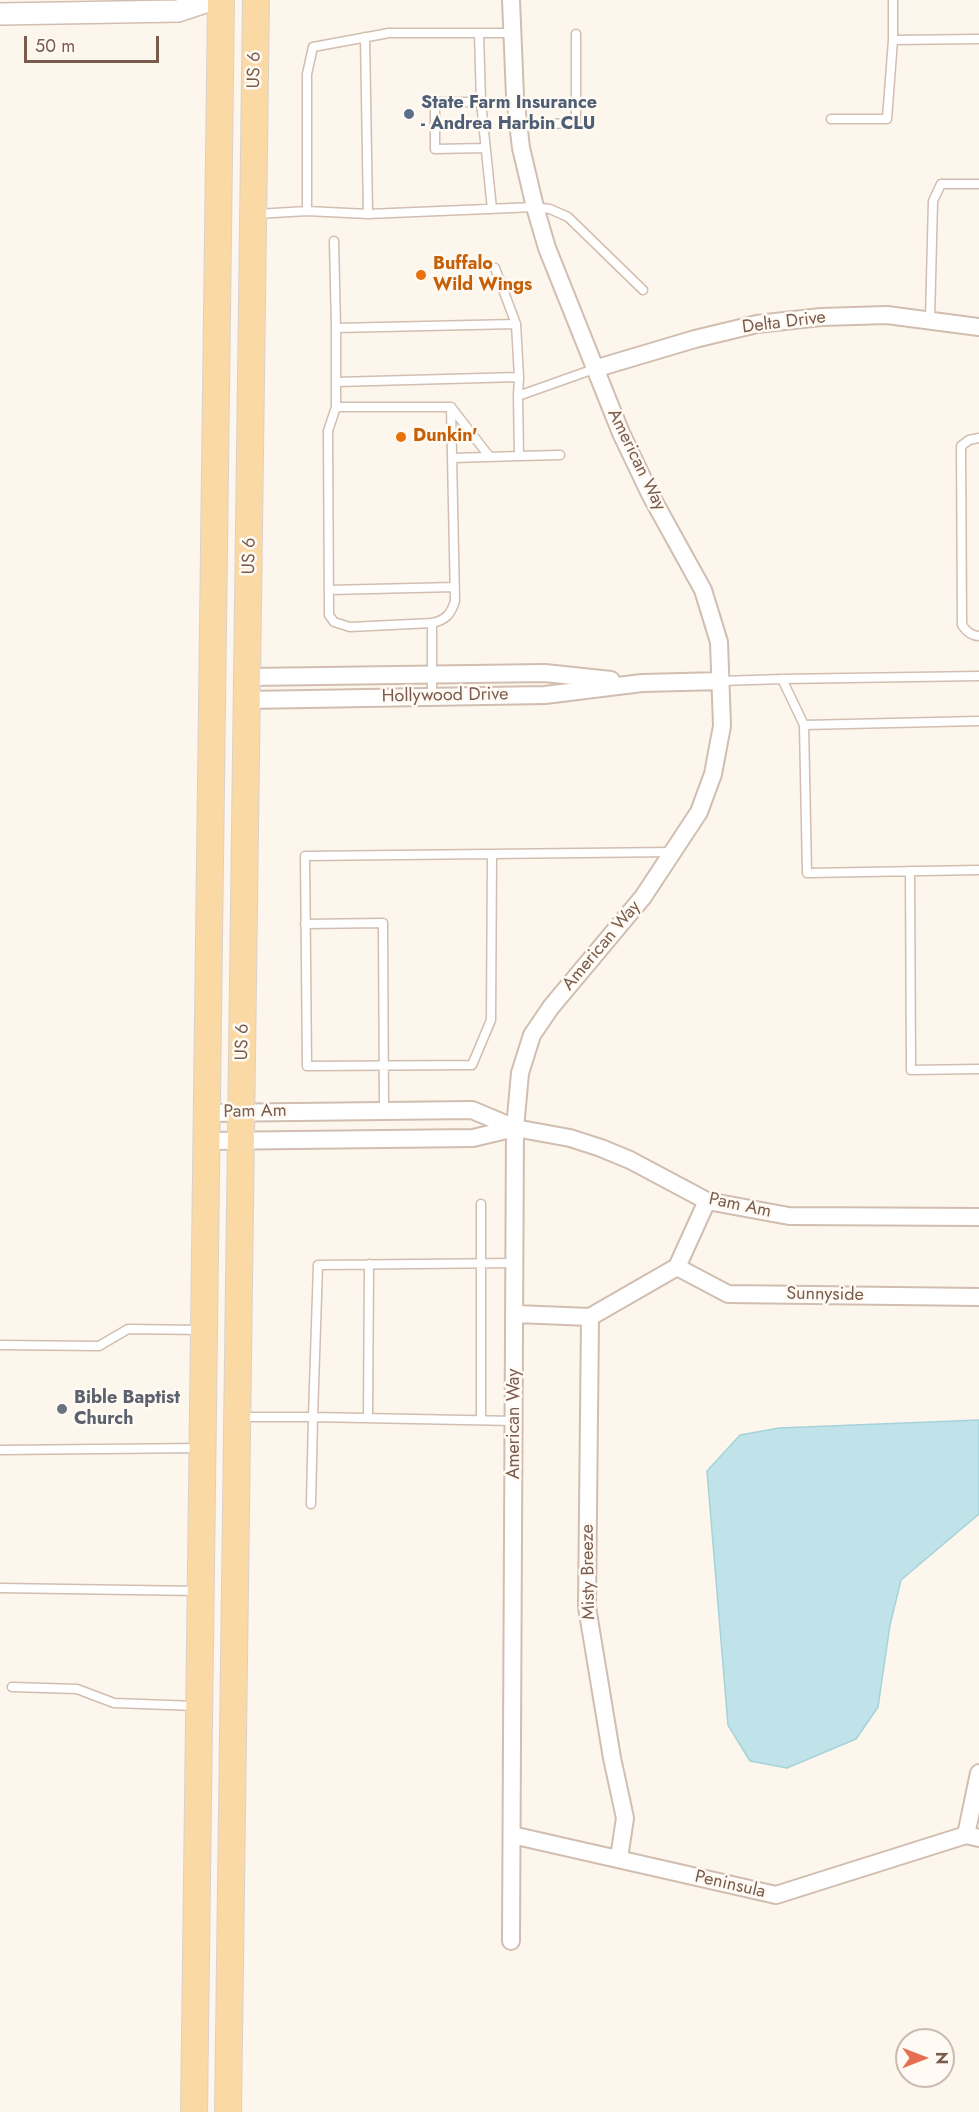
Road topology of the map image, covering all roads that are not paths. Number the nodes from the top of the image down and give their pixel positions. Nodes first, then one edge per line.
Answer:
1 (211, 0) edge
2 (220, 0) edge
3 (256, 0) edge
4 (511, 0) edge
5 (893, 0) edge
6 (0, 14) edge
7 (479, 33) junction
8 (512, 33) junction
9 (576, 34) dead end
10 (364, 37) junction
11 (979, 39) edge
12 (893, 40) junction
13 (481, 102) junction
14 (831, 119) dead end
15 (518, 125) junction
16 (485, 148) junction
17 (979, 184) edge
18 (535, 207) junction
19 (492, 209) junction
20 (307, 211) junction
21 (254, 214) junction
22 (368, 214) junction
23 (334, 241) dead end
24 (495, 268) dead end
25 (643, 290) dead end
26 (930, 320) junction
27 (516, 324) junction
28 (979, 327) edge
29 (336, 328) junction
30 (594, 369) junction
31 (519, 376) junction
32 (336, 382) junction
33 (518, 396) junction
34 (336, 408) junction
35 (451, 408) junction
36 (979, 438) edge
37 (561, 455) dead end
38 (489, 456) junction
39 (519, 456) junction
40 (453, 458) junction
41 (455, 587) junction
42 (329, 590) junction
43 (432, 623) junction
44 (979, 636) edge
45 (432, 675) junction
46 (979, 676) edge
47 (782, 679) junction
48 (722, 681) junction
49 (642, 683) junction
50 (248, 689) junction
51 (432, 697) junction
52 (979, 722) edge
53 (804, 725) junction
54 (674, 852) junction
55 (492, 855) junction
56 (979, 870) edge
57 (910, 872) junction
58 (305, 924) junction
59 (384, 1065) junction
60 (979, 1069) edge
61 (384, 1110) junction
62 (243, 1111) junction
63 (208, 1113) junction
64 (515, 1128) junction
65 (242, 1140) junction
66 (207, 1142) junction
67 (707, 1201) junction
68 (481, 1204) dead end
69 (979, 1217) edge
70 (481, 1263) junction
71 (516, 1263) junction
72 (369, 1264) junction
73 (677, 1266) junction
74 (979, 1297) edge
75 (516, 1314) junction
76 (590, 1317) junction
77 (204, 1330) junction
78 (0, 1345) edge
79 (238, 1417) junction
80 (313, 1417) junction
81 (368, 1418) junction
82 (481, 1420) junction
83 (515, 1421) junction
84 (203, 1448) junction
85 (0, 1450) edge
86 (311, 1504) dead end
87 (0, 1588) edge
88 (201, 1591) junction
89 (12, 1687) dead end
90 (199, 1706) junction
91 (979, 1773) edge
92 (512, 1834) junction
93 (973, 1837) edge
94 (619, 1858) junction
95 (512, 1941) dead end
96 (194, 2112) edge
97 (228, 2112) edge

1 - 6 street
2 - 63 main road, US 6
3 - 21 main road, US 6 / US 6
4 - 8 street, American Way
5 - 12 lane
7 - 8 lane
7 - 10 lane
7 - 13 lane
8 - 15 street, American Way
9 - 15 lane
10 - 20 lane
10 - 22 lane
11 - 12 lane
12 - 14 lane
13 - 16 lane
13 - 16 lane
15 - 18 street, American Way
16 - 19 lane
17 - 26 lane
18 - 19 lane
18 - 25 lane
18 - 30 street, American Way
19 - 22 lane
20 - 21 lane
20 - 22 lane
21 - 50 main road, US 6 / US 6
23 - 29 lane
24 - 27 lane
26 - 28 street, Delta Drive
26 - 30 street, Delta Drive
27 - 29 lane
27 - 31 lane
29 - 32 lane
30 - 33 lane
30 - 48 street, American Way
31 - 32 lane
31 - 33 lane
32 - 34 lane
33 - 39 lane
34 - 35 lane
34 - 42 lane
35 - 38 lane
35 - 40 lane
36 - 44 lane
37 - 39 lane
38 - 39 lane
38 - 40 lane
40 - 41 lane
41 - 42 lane
41 - 43 lane
42 - 43 lane
43 - 45 lane
45 - 49 street, Hollywood Drive
45 - 50 street, Hollywood Drive
45 - 51 lane
46 - 47 lane
47 - 48 lane
47 - 53 lane
48 - 49 street, Hollywood Drive
48 - 54 street, American Way
49 - 51 street, Hollywood Drive
50 - 51 street, Hollywood Drive
50 - 62 main road, US 6 / US 6
52 - 53 lane
53 - 57 lane
54 - 55 lane
54 - 64 street, American Way
55 - 58 lane
55 - 59 lane
56 - 57 lane
57 - 60 lane
58 - 59 lane
58 - 59 lane
59 - 61 lane
61 - 62 street, Pam Am
61 - 64 street, Pam Am
62 - 63 street, Pam Am
62 - 65 main road, US 6
63 - 66 main road, US 6
64 - 65 street, Pam Am
64 - 67 street, Pam Am
64 - 71 street, American Way
65 - 66 street, Pam Am
65 - 79 main road, US 6
66 - 77 main road, US 6
67 - 69 street, Pam Am
67 - 73 street
68 - 70 lane
70 - 71 lane
70 - 72 lane
70 - 82 lane
71 - 75 street, American Way
72 - 80 lane
72 - 81 lane
73 - 74 street, Sunnyside
73 - 76 street
75 - 76 street
75 - 83 street, American Way
76 - 94 street, Misty Breeze
77 - 78 lane
77 - 84 main road, US 6
79 - 80 lane
79 - 97 main road, US 6
80 - 81 lane
80 - 86 lane
81 - 82 lane
82 - 83 lane
83 - 92 street, American Way
84 - 85 lane
84 - 88 main road, US 6
87 - 88 lane
88 - 90 main road, US 6
89 - 90 lane
90 - 96 main road, US 6
91 - 93 street
92 - 94 street, Peninsula
92 - 95 street, American Way
93 - 94 street, Peninsula

